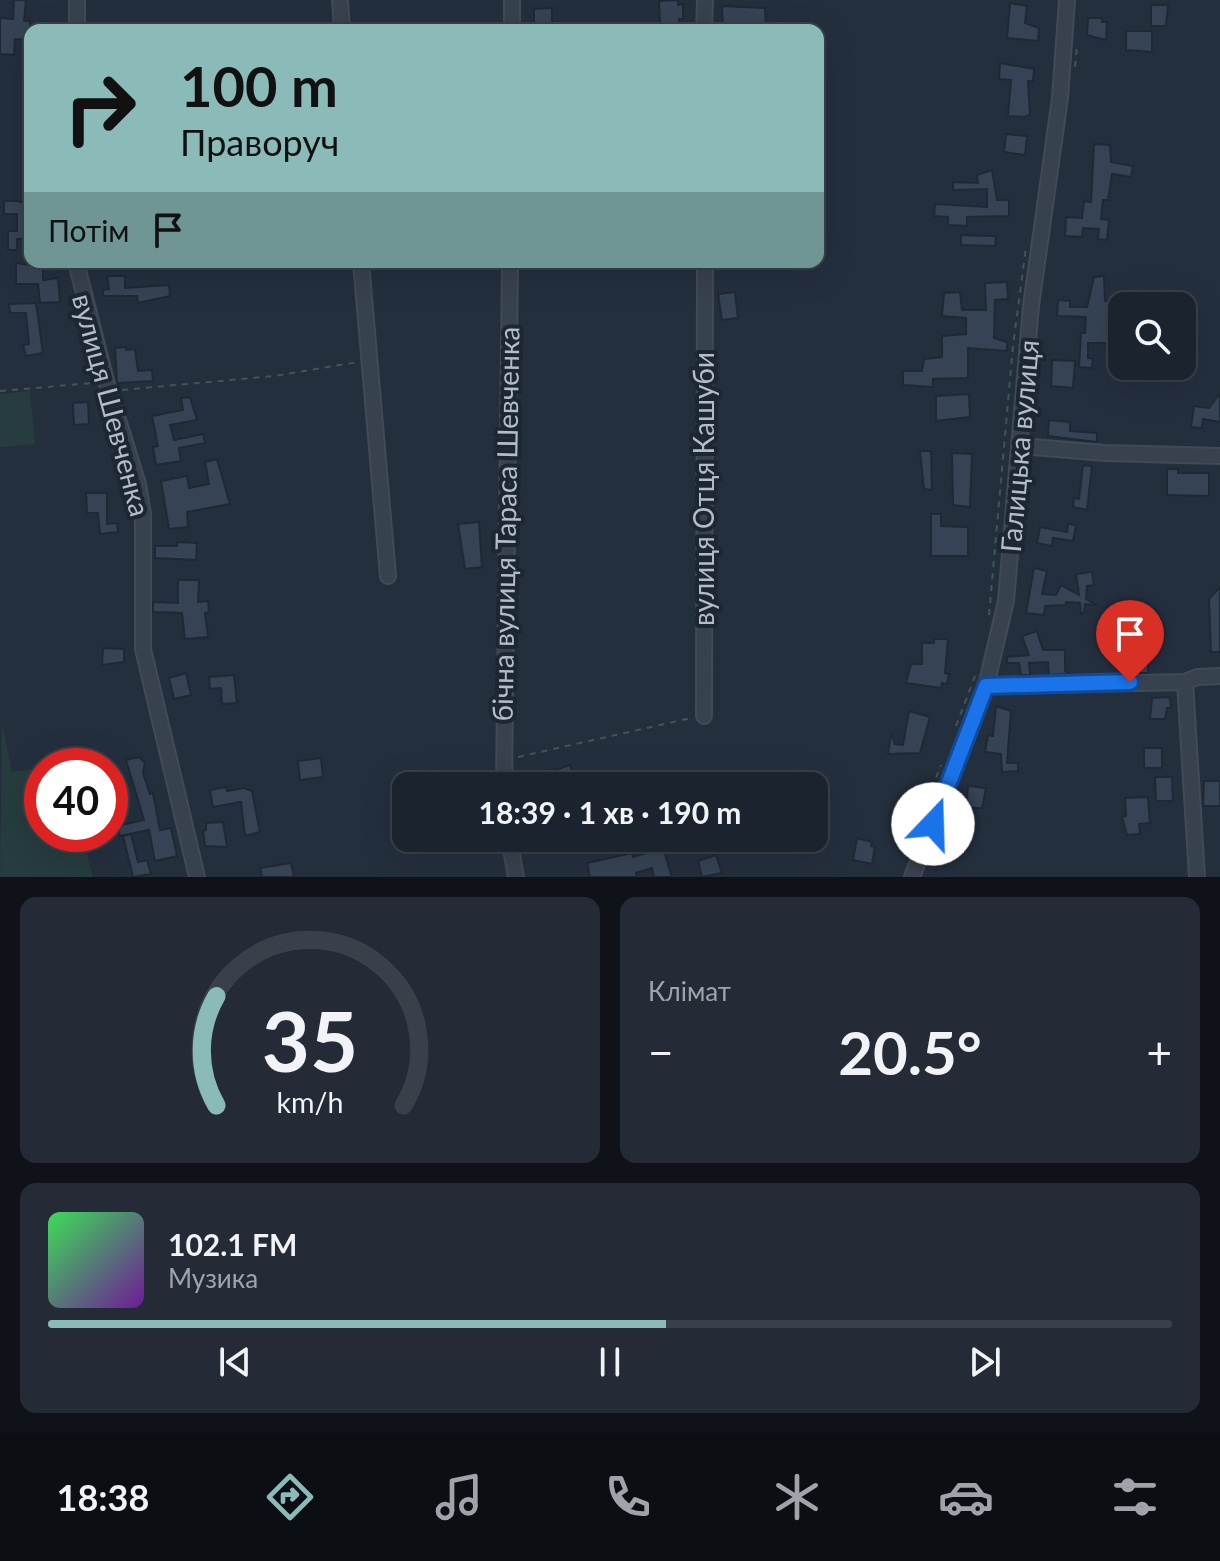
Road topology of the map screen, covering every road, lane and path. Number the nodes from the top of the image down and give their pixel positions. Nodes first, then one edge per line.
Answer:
1 (77, 0) edge
2 (340, 0) edge
3 (512, 0) edge
4 (705, 0) edge
5 (1067, 0) edge
6 (77, 24) edge
7 (342, 24) edge
8 (512, 24) edge
9 (704, 24) edge
10 (1028, 233) dead end
11 (78, 268) edge
12 (362, 268) edge
13 (510, 268) edge
14 (705, 268) edge
15 (371, 361) junction
16 (108, 387) junction
17 (0, 391) edge
18 (1021, 446) junction
19 (1220, 456) edge
20 (388, 576) dead end
21 (989, 620) dead end
22 (977, 670) dead end
23 (1220, 676) edge
24 (1185, 682) junction
25 (986, 686) junction
26 (704, 716) joint
27 (954, 731) dead end
28 (945, 756) dead end
29 (503, 760) junction
30 (503, 772) edge
31 (908, 851) dead end
32 (512, 852) edge
33 (197, 877) edge
34 (516, 877) edge
35 (912, 877) edge
36 (1197, 877) edge

1 - 6 street
2 - 7 street
3 - 8 street
4 - 9 street
5 - 18 street, Галицька вулиця
10 - 21 path
11 - 16 street, вулиця Шевченка
12 - 15 street
13 - 29 street, бічна вулиця Тараса Шевченка
14 - 26 street, вулиця Отця Кашуби
15 - 16 path
15 - 20 street
16 - 17 path
16 - 33 street, вулиця Шевченка
18 - 19 street
18 - 25 street, Галицька вулиця
22 - 27 path
23 - 24 street
24 - 25 street
24 - 36 street
25 - 35 street, Галицька вулиця
26 - 29 path
28 - 31 path
29 - 30 street, бічна вулиця Тараса Шевченка
32 - 34 street

